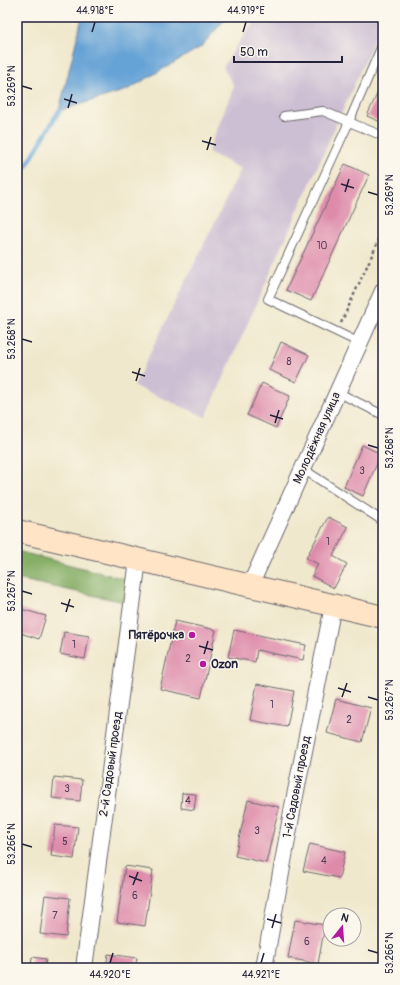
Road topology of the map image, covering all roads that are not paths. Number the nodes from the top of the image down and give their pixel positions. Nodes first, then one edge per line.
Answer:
1 (383, 43) edge
2 (284, 116) dead end
3 (349, 122) junction
4 (383, 136) edge
5 (383, 291) edge
6 (360, 343) junction
7 (338, 392) junction
8 (383, 415) edge
9 (303, 469) junction
10 (383, 521) edge
11 (17, 531) edge
12 (138, 560) junction
13 (250, 586) junction
14 (333, 606) junction
15 (383, 617) edge
16 (84, 968) edge
17 (264, 968) edge

1 - 3 lane
2 - 3 lane
3 - 4 lane
3 - 6 lane
5 - 6 street, Молодёжная улица
6 - 7 street, Молодёжная улица
7 - 8 lane
7 - 9 street, Молодёжная улица
9 - 10 lane
9 - 13 street, Молодёжная улица
11 - 12 street
12 - 13 street
12 - 16 street, 2-й Садовый проезд
13 - 14 street
14 - 15 street
14 - 17 street, 1-й Садовый проезд

